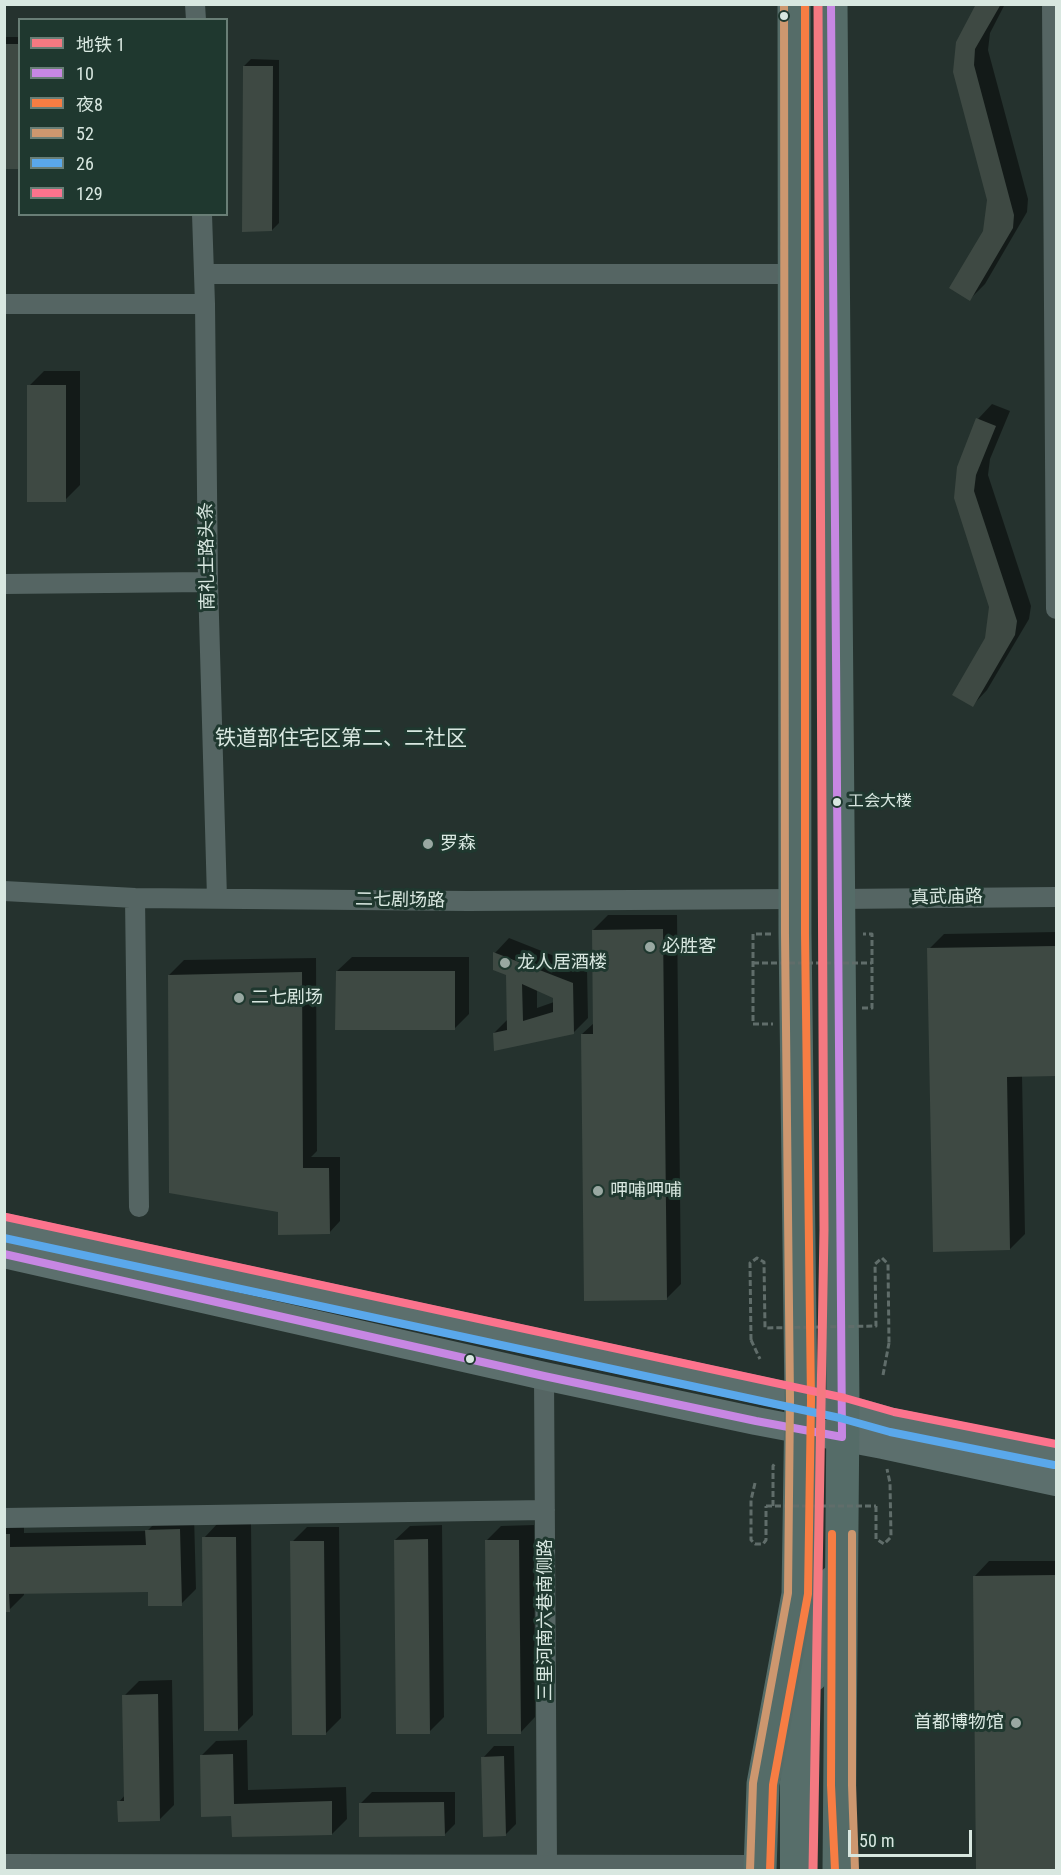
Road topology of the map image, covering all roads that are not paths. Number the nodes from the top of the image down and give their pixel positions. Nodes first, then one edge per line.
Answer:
1 (794, 4) edge
2 (831, 4) edge
3 (1052, 4) edge
4 (202, 216) edge
5 (204, 274) junction
6 (794, 274) junction
7 (4, 304) edge
8 (205, 304) junction
9 (208, 582) junction
10 (4, 585) edge
11 (1056, 609) edge
12 (4, 891) edge
13 (1056, 897) edge
14 (135, 898) junction
15 (217, 898) junction
16 (795, 899) junction
17 (838, 899) junction
18 (140, 1207) dead end
19 (4, 1227) edge
20 (4, 1254) edge
21 (544, 1376) junction
22 (800, 1414) junction
23 (842, 1423) junction
24 (1056, 1455) edge
25 (1056, 1482) edge
26 (545, 1510) junction
27 (4, 1518) edge
28 (841, 1551) junction
29 (798, 1594) junction
30 (802, 1714) junction
31 (4, 1864) edge
32 (547, 1865) junction
33 (633, 1868) edge
34 (760, 1868) edge
35 (796, 1870) edge
36 (839, 1870) edge

1 - 6 highway
2 - 17 highway
3 - 11 street
4 - 5 street, 南礼士路头条
5 - 6 street
5 - 8 street, 南礼士路头条
6 - 16 highway
7 - 8 street
8 - 9 street, 南礼士路头条
9 - 10 street
9 - 15 street, 南礼士路头条
12 - 14 street, 二七剧场路
13 - 17 street, 真武庙路
14 - 15 street, 二七剧场路
14 - 18 street
15 - 16 street, 二七剧场路
16 - 22 highway
17 - 23 highway
19 - 22 main road
20 - 21 main road
21 - 22 main road
21 - 26 street, 三里河南六巷南侧路
22 - 23 main road
22 - 29 highway
23 - 24 main road
23 - 25 main road
23 - 28 highway
26 - 27 street
26 - 32 street, 三里河南六巷南侧路
28 - 30 main road
28 - 36 highway
29 - 30 main road
29 - 34 highway
30 - 35 main road
31 - 32 street
32 - 33 street
33 - 34 street

